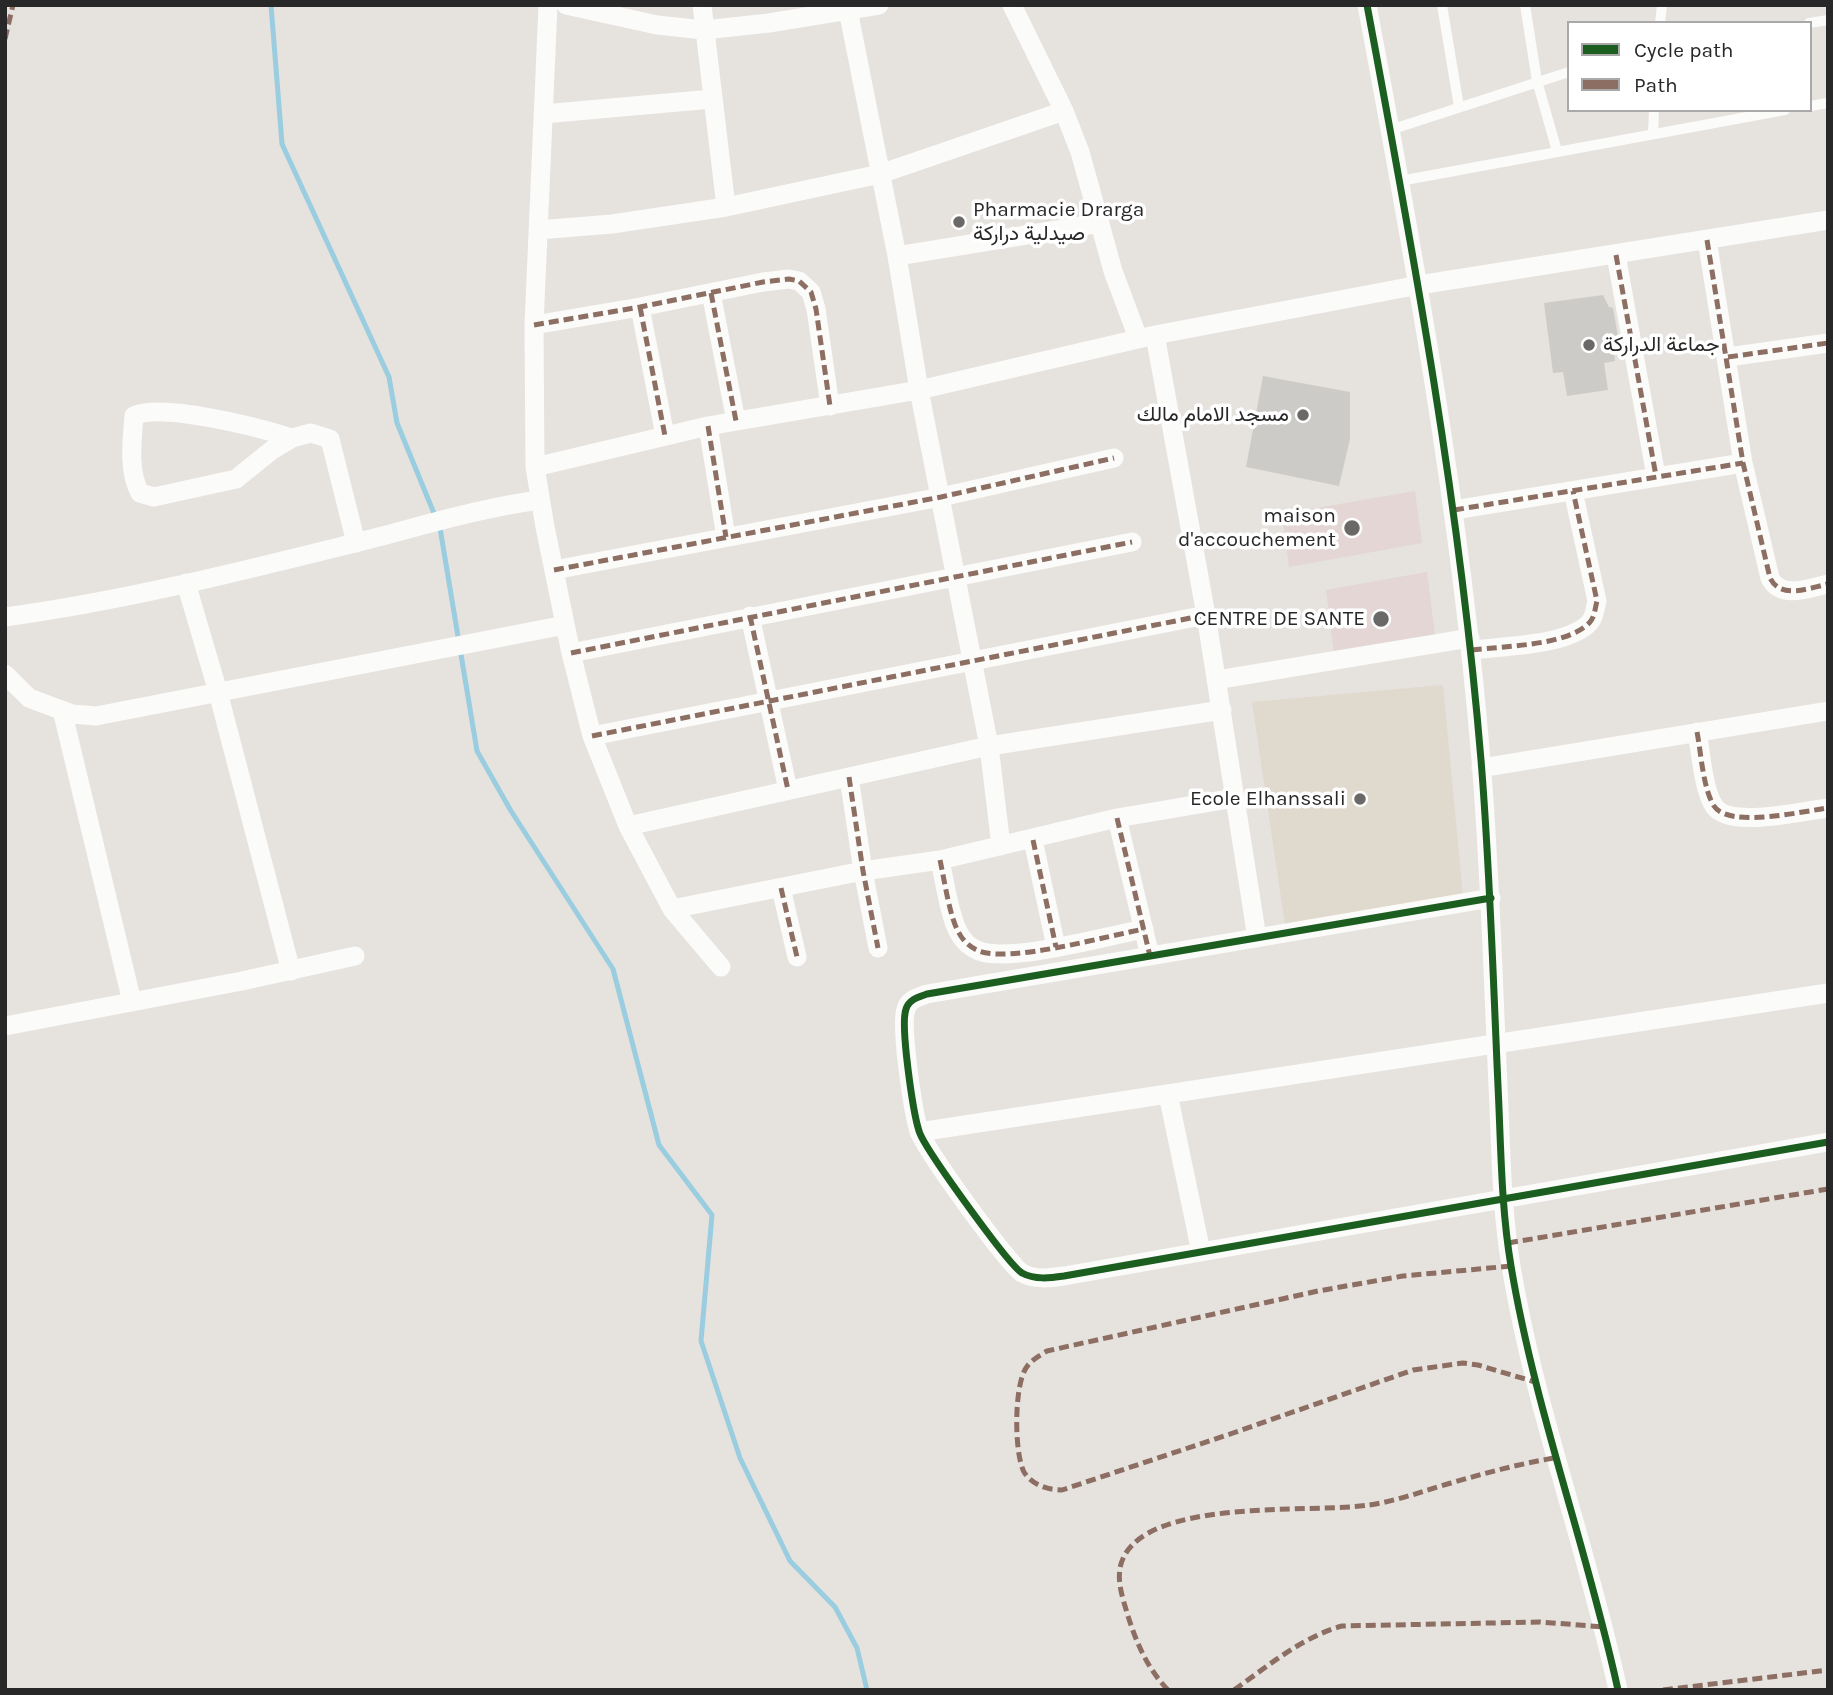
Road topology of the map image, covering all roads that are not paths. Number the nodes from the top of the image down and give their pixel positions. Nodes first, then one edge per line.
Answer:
1 (548, 5) edge
2 (566, 5) edge
3 (702, 5) edge
4 (879, 5) edge
5 (1012, 5) edge
6 (1367, 5) edge
7 (1442, 5) edge
8 (1525, 5) edge
9 (848, 8) edge
10 (704, 30) junction
11 (1567, 73) edge
12 (1537, 81) junction
13 (712, 99) junction
14 (1459, 107) junction
15 (1064, 111) junction
16 (1654, 112) edge
17 (1774, 112) edge
18 (543, 114) junction
19 (1391, 130) junction
20 (1653, 133) junction
21 (1557, 151) junction
22 (880, 174) junction
23 (1400, 181) junction
24 (726, 207) junction
25 (1828, 220) edge
26 (1100, 223) junction
27 (538, 230) junction
28 (1707, 240) junction
29 (1616, 255) junction
30 (897, 256) junction
31 (1419, 285) junction
32 (711, 293) junction
33 (640, 307) junction
34 (534, 325) junction
35 (1147, 336) junction
36 (1828, 343) edge
37 (1728, 357) junction
38 (919, 390) junction
39 (830, 406) junction
40 (736, 421) junction
41 (708, 426) junction
42 (666, 436) junction
43 (292, 439) junction
44 (1114, 458) dead end
45 (1743, 463) junction
46 (535, 467) junction
47 (1656, 476) junction
48 (1573, 491) junction
49 (941, 497) junction
50 (540, 500) junction
51 (1454, 510) junction
52 (726, 537) junction
53 (1132, 542) dead end
54 (356, 543) junction
55 (554, 570) junction
56 (956, 576) junction
57 (186, 583) junction
58 (1828, 584) edge
59 (1206, 615) junction
60 (750, 616) junction
61 (5, 617) edge
62 (565, 625) junction
63 (1471, 644) junction
64 (571, 653) junction
65 (971, 662) junction
66 (5, 674) edge
67 (1216, 680) junction
68 (218, 692) junction
69 (769, 700) junction
70 (62, 710) junction
71 (1222, 710) junction
72 (1828, 710) edge
73 (1697, 732) junction
74 (593, 736) junction
75 (989, 746) junction
76 (1481, 768) junction
77 (849, 777) junction
78 (788, 790) junction
79 (1235, 798) junction
80 (1828, 808) edge
81 (1117, 818) junction
82 (628, 826) junction
83 (1033, 840) junction
84 (1001, 845) junction
85 (940, 860) junction
86 (863, 871) junction
87 (781, 888) junction
88 (1492, 898) junction
89 (672, 909) junction
90 (1144, 929) junction
91 (1257, 938) junction
92 (1056, 947) junction
93 (878, 948) dead end
94 (355, 956) dead end
95 (1150, 956) junction
96 (797, 957) dead end
97 (721, 967) dead end
98 (291, 971) junction
99 (1828, 993) edge
100 (132, 1002) junction
101 (5, 1026) edge
102 (1496, 1044) junction
103 (1168, 1094) junction
104 (919, 1132) junction
105 (1828, 1142) edge
106 (1503, 1197) junction
107 (1201, 1252) junction
108 (1618, 1690) edge

1 - 18 street
2 - 10 street
3 - 10 street
4 - 9 street
5 - 15 street
6 - 19 street
7 - 14 lane
8 - 12 lane
9 - 10 street
9 - 22 street
10 - 13 street
11 - 12 lane
12 - 14 lane
12 - 21 lane
13 - 18 street
13 - 24 street
14 - 19 lane
15 - 22 street
15 - 26 street
16 - 20 lane
17 - 20 lane
18 - 27 street
19 - 23 street
20 - 21 lane
21 - 23 lane
22 - 24 street
22 - 30 street
23 - 31 street
24 - 27 street
25 - 28 street
26 - 30 street
26 - 35 street
27 - 34 street
28 - 29 street
28 - 37 street
29 - 31 street
29 - 47 street
30 - 38 street
31 - 35 street
31 - 51 street
32 - 33 street
32 - 39 street
32 - 40 street
33 - 34 street
33 - 42 street
34 - 46 street
35 - 38 street
35 - 59 street
36 - 37 street
37 - 45 street
38 - 39 street
38 - 49 street
39 - 40 street
40 - 41 street
41 - 42 street
41 - 52 street
42 - 46 street
43 - 43 street
43 - 54 street
44 - 49 street
45 - 47 street
45 - 58 street
46 - 50 street
47 - 48 street
48 - 51 street
48 - 63 street
49 - 52 street
49 - 56 street
50 - 54 street
50 - 55 street
51 - 63 street
52 - 55 street
53 - 56 street
54 - 57 street
55 - 62 street
56 - 60 street
56 - 65 street
57 - 61 street
57 - 68 street
59 - 65 street
59 - 67 street
60 - 64 street
60 - 69 street
62 - 64 street
62 - 68 street
63 - 67 street
63 - 76 street
64 - 74 street
65 - 69 street
65 - 75 street
66 - 70 street
67 - 71 street
68 - 70 street
68 - 98 street
69 - 74 street
69 - 78 street
70 - 100 street
71 - 75 street
71 - 79 street
72 - 73 street
73 - 76 street
73 - 80 street
74 - 82 street
75 - 77 street
75 - 84 street
76 - 88 street
77 - 78 street
77 - 86 street
78 - 82 street
79 - 81 street
79 - 91 street
81 - 83 street
81 - 90 street
82 - 89 street
83 - 84 street
83 - 92 street
84 - 85 street
85 - 86 street
85 - 92 street
86 - 87 street
86 - 93 street
87 - 89 street
87 - 96 street
88 - 91 street
88 - 102 street
89 - 97 street
90 - 92 street
90 - 95 street
91 - 95 street
94 - 98 street
95 - 104 street
98 - 100 street
99 - 102 street
100 - 101 street
102 - 103 street
102 - 106 street
103 - 104 street
103 - 107 street
104 - 107 street
105 - 106 street
106 - 107 street
106 - 108 street

